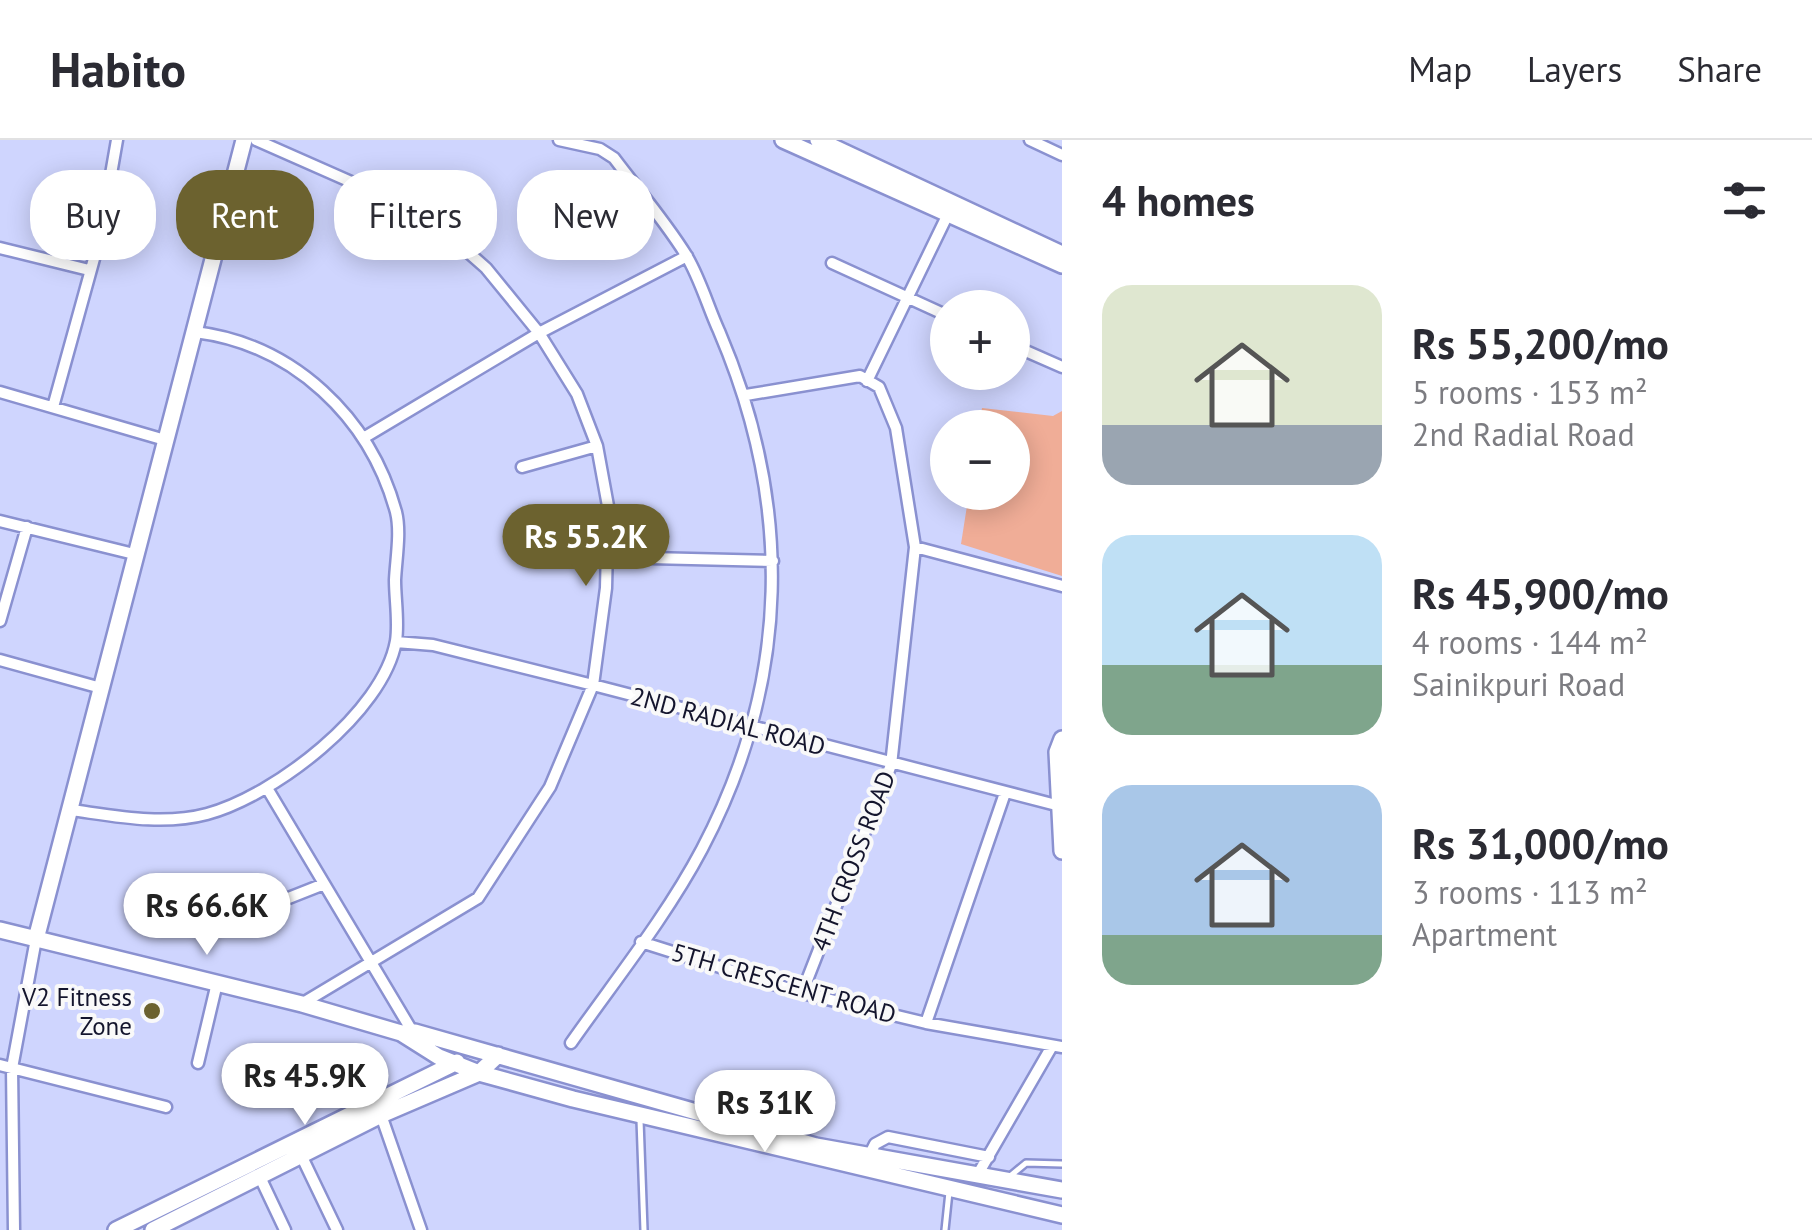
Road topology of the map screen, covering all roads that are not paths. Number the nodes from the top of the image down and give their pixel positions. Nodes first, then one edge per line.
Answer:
1 (117, 140) edge
2 (244, 140) edge
3 (256, 140) edge
4 (559, 140) edge
5 (783, 140) edge
6 (818, 140) edge
7 (1030, 140) edge
8 (602, 144) edge
9 (1062, 155) edge
10 (951, 208) junction
11 (0, 248) edge
12 (1062, 254) edge
13 (687, 256) junction
14 (832, 263) dead end
15 (1062, 266) edge
16 (90, 270) junction
17 (910, 300) junction
18 (930, 308) edge
19 (194, 332) junction
20 (539, 333) junction
21 (1030, 353) edge
22 (1062, 366) edge
23 (868, 380) junction
24 (0, 392) edge
25 (746, 395) junction
26 (53, 407) junction
27 (365, 438) junction
28 (166, 440) junction
29 (598, 446) junction
30 (522, 467) dead end
31 (0, 520) edge
32 (27, 528) junction
33 (915, 547) junction
34 (134, 554) junction
35 (608, 557) junction
36 (773, 561) junction
37 (1062, 586) edge
38 (0, 622) edge
39 (396, 642) junction
40 (0, 660) edge
41 (593, 684) junction
42 (101, 688) junction
43 (752, 725) junction
44 (1062, 739) edge
45 (890, 765) junction
46 (267, 788) junction
47 (1004, 792) junction
48 (1060, 806) edge
49 (71, 810) junction
50 (1062, 851) edge
51 (324, 884) junction
52 (191, 918) dead end
53 (0, 930) edge
54 (36, 939) junction
55 (641, 942) junction
56 (373, 962) junction
57 (217, 983) junction
58 (802, 993) junction
59 (302, 1004) junction
60 (926, 1023) junction
61 (410, 1036) junction
62 (571, 1043) dead end
63 (1057, 1046) edge
64 (478, 1051) junction
65 (498, 1056) junction
66 (198, 1063) dead end
67 (454, 1064) junction
68 (6, 1067) edge
69 (480, 1074) junction
70 (424, 1078) junction
71 (166, 1107) dead end
72 (5, 1112) edge
73 (382, 1115) junction
74 (640, 1118) junction
75 (870, 1154) junction
76 (301, 1155) junction
77 (989, 1156) junction
78 (1062, 1164) edge
79 (978, 1174) junction
80 (259, 1175) junction
81 (1008, 1179) junction
82 (950, 1189) junction
83 (1062, 1190) edge
84 (1058, 1219) edge
85 (14, 1230) edge
86 (116, 1230) edge
87 (154, 1230) edge
88 (286, 1230) edge
89 (337, 1230) edge
90 (421, 1230) edge
91 (644, 1230) edge
92 (945, 1230) edge

1 - 16 street
2 - 19 main road
3 - 20 street
4 - 8 street
5 - 10 main road
6 - 10 main road
7 - 9 street
8 - 13 street
10 - 12 main road
10 - 15 main road
10 - 17 street
11 - 16 street
13 - 20 street
13 - 25 street
14 - 17 street
16 - 26 street
17 - 18 street
17 - 23 street
19 - 27 street
19 - 28 main road
20 - 27 street
20 - 29 street
21 - 22 street
23 - 25 street
23 - 33 street, 4TH CROSS ROAD
24 - 26 street
25 - 36 street
26 - 28 street
27 - 39 street
28 - 34 main road
29 - 30 street
29 - 35 street
31 - 32 street
32 - 34 street
32 - 38 street
33 - 37 street
33 - 45 street, 4TH CROSS ROAD
34 - 42 main road
35 - 36 street
35 - 41 street
36 - 43 street
39 - 41 street, 2ND RADIAL ROAD
39 - 46 street
40 - 42 street
41 - 43 street, 2ND RADIAL ROAD
41 - 56 street
42 - 49 main road
43 - 45 street, 2ND RADIAL ROAD
43 - 55 street
44 - 48 main road
45 - 47 street, 2ND RADIAL ROAD
45 - 58 street, 4TH CROSS ROAD
46 - 49 street
46 - 51 street
47 - 48 street, 2ND RADIAL ROAD
47 - 60 street, 5TH CRESCENT ROAD
48 - 50 main road
49 - 54 main road
51 - 52 street
51 - 56 street
53 - 54 main road
54 - 57 main road
54 - 68 street
55 - 58 street, 5TH CRESCENT ROAD
55 - 62 street
56 - 59 street
56 - 61 street
57 - 59 main road
57 - 66 street
58 - 60 street, 5TH CRESCENT ROAD
59 - 61 main road
60 - 63 street, 5TH CRESCENT ROAD
61 - 64 main road
61 - 67 main road
61 - 70 main road
63 - 77 street
64 - 65 main road
64 - 67 main road
65 - 69 main road
65 - 75 main road
67 - 69 main road
67 - 70 main road
68 - 71 street
68 - 72 street
69 - 73 main road
69 - 74 main road
70 - 86 main road
72 - 85 street
73 - 76 main road
73 - 90 street
74 - 82 main road
74 - 91 lane
75 - 77 street
75 - 79 main road
76 - 80 main road
76 - 89 street
77 - 79 street
78 - 81 lane
79 - 81 main road
80 - 87 main road
80 - 88 street
81 - 83 main road
82 - 84 main road
82 - 92 lane

